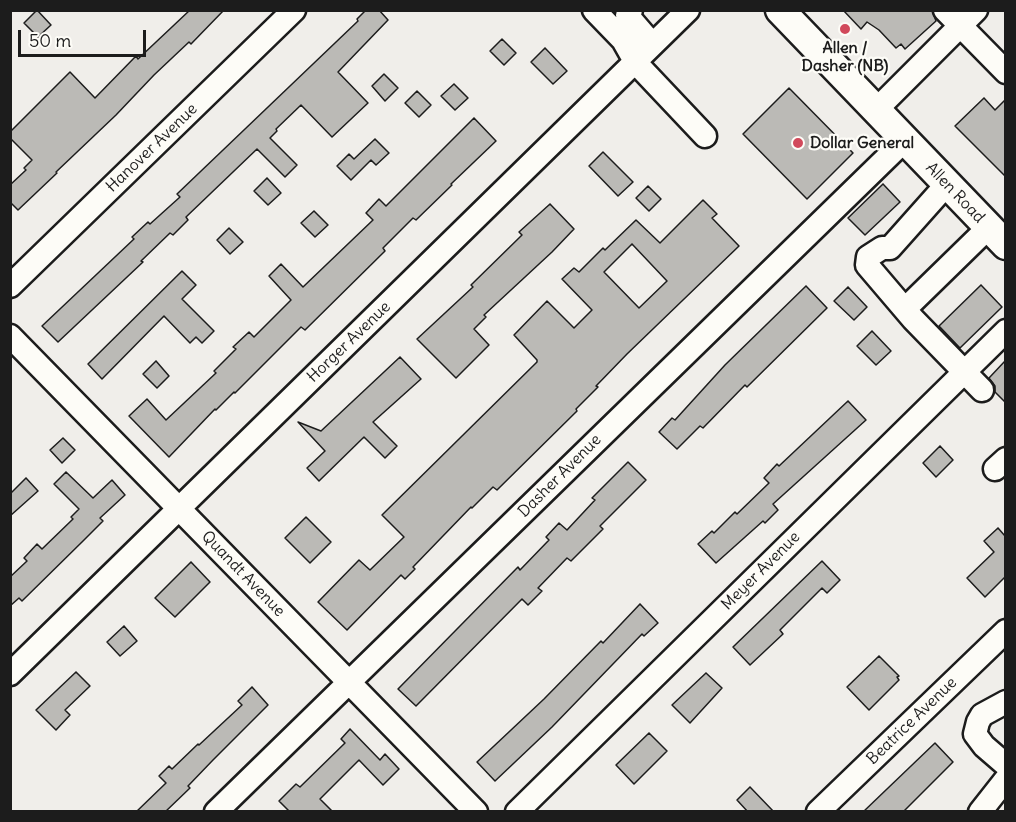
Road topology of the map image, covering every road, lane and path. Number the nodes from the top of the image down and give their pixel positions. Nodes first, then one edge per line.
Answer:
1 (294, 10) edge
2 (594, 10) edge
3 (684, 12) edge
4 (787, 13) edge
5 (960, 16) edge
6 (623, 18) edge
7 (652, 44) junction
8 (636, 63) junction
9 (1005, 72) edge
10 (875, 111) junction
11 (705, 136) dead end
12 (904, 141) junction
13 (947, 184) junction
14 (997, 236) edge
15 (10, 286) edge
16 (905, 309) junction
17 (1005, 331) edge
18 (10, 336) edge
19 (963, 372) junction
20 (982, 390) dead end
21 (179, 507) junction
22 (1005, 631) edge
23 (10, 674) edge
24 (348, 682) junction
25 (1005, 702) edge
26 (1005, 765) edge
27 (1005, 779) edge
28 (993, 806) edge
29 (216, 812) edge
30 (476, 812) edge
31 (517, 812) edge
32 (818, 812) edge

1 - 15 street, Hanover Avenue
2 - 6 street
3 - 7 street, Horger Avenue
4 - 10 main road, Allen Road
5 - 9 street
5 - 10 street
6 - 7 street
6 - 8 street
7 - 8 street, Horger Avenue
8 - 11 street
8 - 21 street, Horger Avenue
10 - 12 main road, Allen Road
12 - 13 main road, Allen Road
12 - 24 street, Dasher Avenue
13 - 14 main road, Allen Road
13 - 16 street
14 - 16 street
16 - 19 street
17 - 19 street, Meyer Avenue
18 - 21 street, Quandt Avenue
19 - 20 street
19 - 31 street, Meyer Avenue
21 - 23 street, Horger Avenue
21 - 24 street, Quandt Avenue
22 - 32 street, Beatrice Avenue
24 - 29 street, Dasher Avenue
24 - 30 street, Quandt Avenue
25 - 26 street
27 - 28 street

